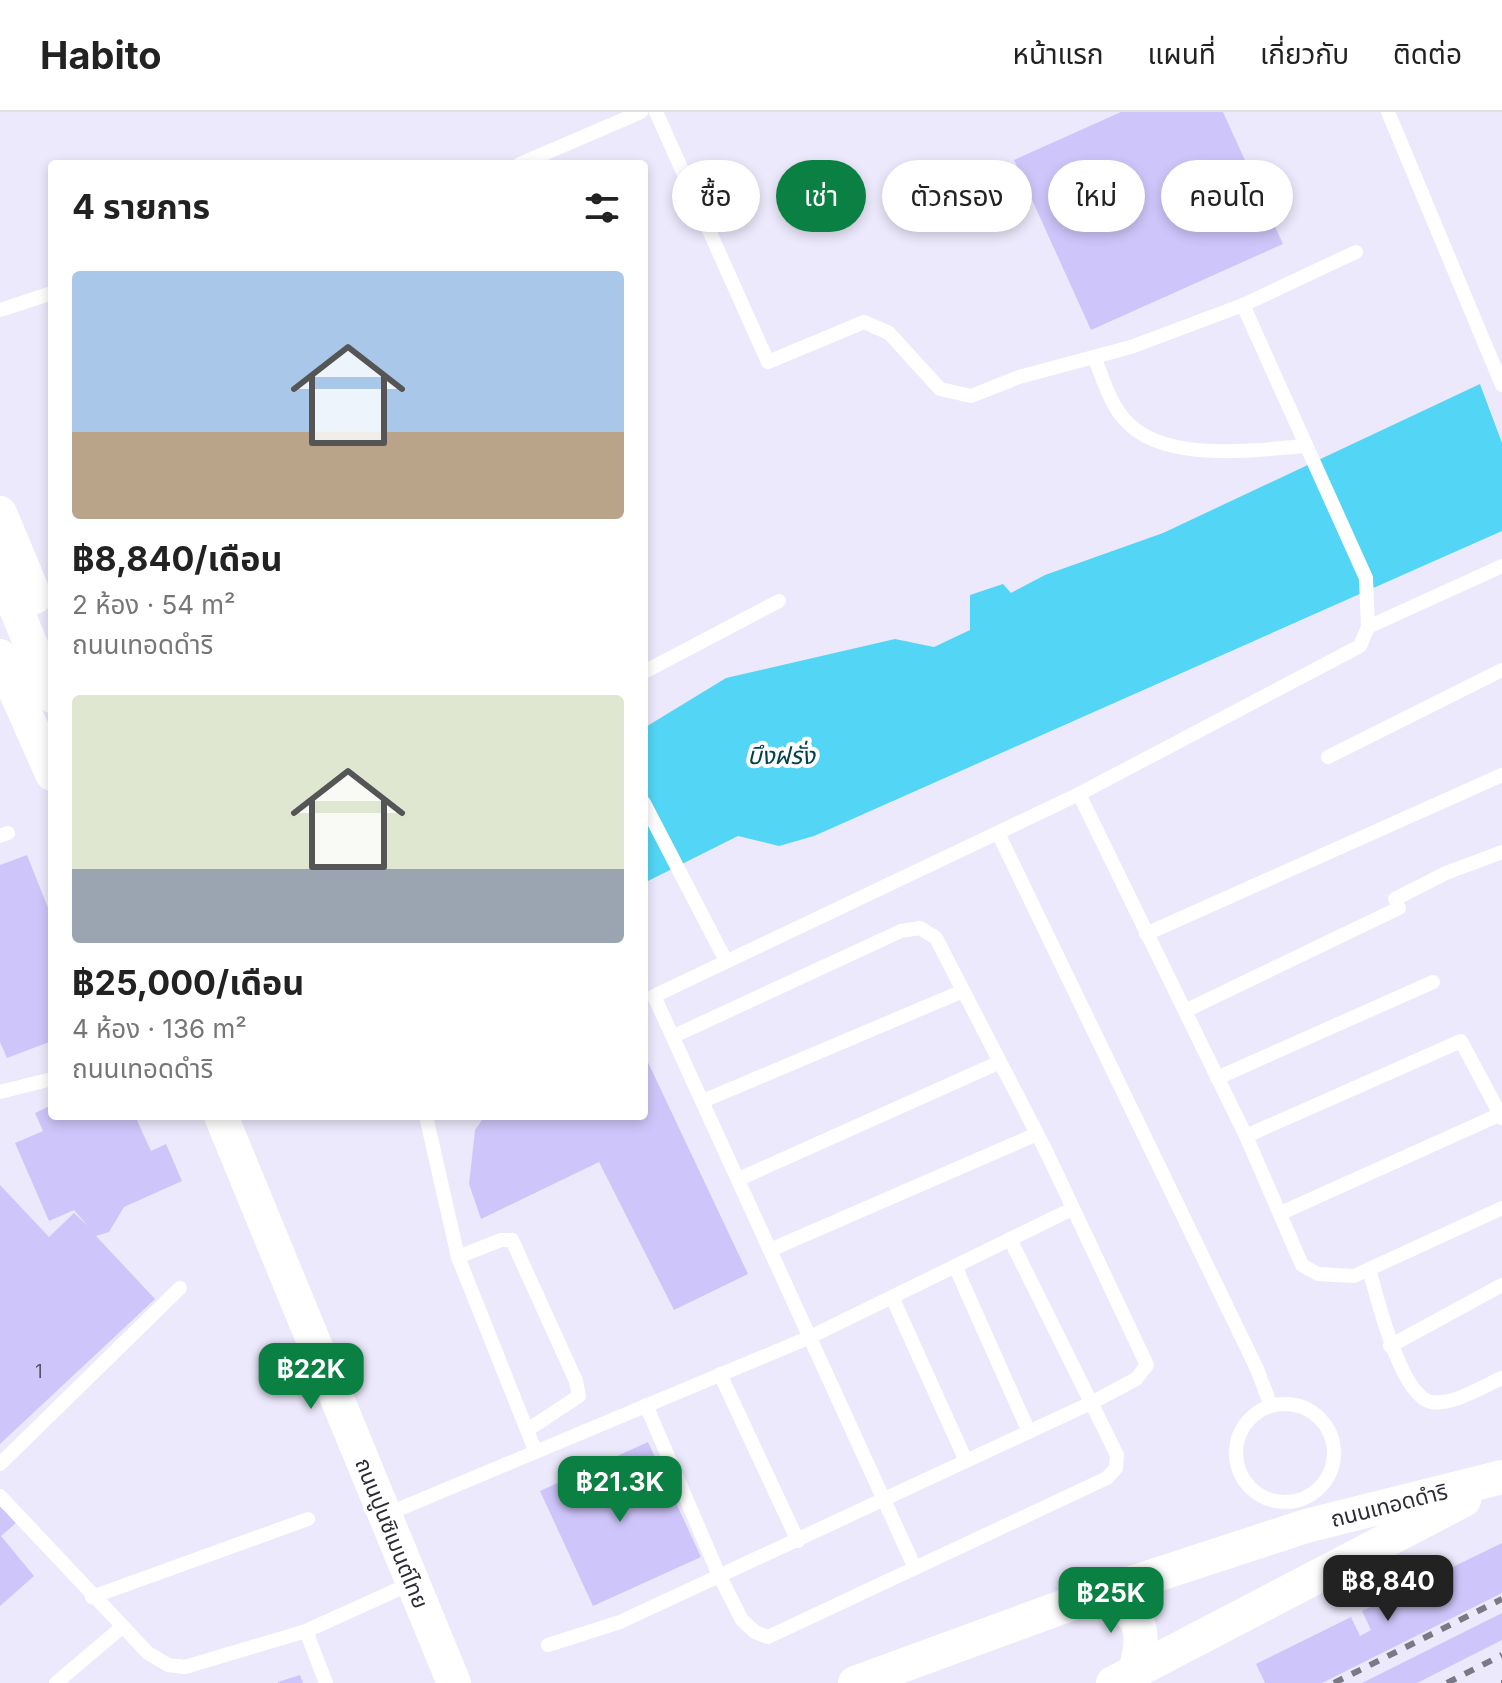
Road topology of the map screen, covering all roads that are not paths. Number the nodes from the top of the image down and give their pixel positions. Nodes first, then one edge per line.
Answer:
1 (641, 112) edge
2 (656, 112) edge
3 (1388, 112) edge
4 (529, 160) edge
5 (1356, 252) dead end
6 (48, 294) edge
7 (1243, 305) junction
8 (0, 310) edge
9 (1095, 359) junction
10 (1502, 385) edge
11 (1306, 446) junction
12 (0, 513) edge
13 (1502, 566) edge
14 (0, 570) edge
15 (779, 601) dead end
16 (1368, 627) junction
17 (48, 628) edge
18 (0, 656) edge
19 (648, 670) edge
20 (1502, 670) edge
21 (29, 706) edge
22 (1328, 757) dead end
23 (48, 762) edge
24 (1502, 775) edge
25 (1079, 794) junction
26 (648, 811) edge
27 (998, 833) junction
28 (1502, 852) edge
29 (1146, 934) junction
30 (726, 961) junction
31 (1433, 982) dead end
32 (963, 991) junction
33 (649, 998) edge
34 (1185, 1011) junction
35 (674, 1036) junction
36 (1000, 1062) junction
37 (1217, 1078) junction
38 (48, 1080) edge
39 (0, 1092) edge
40 (703, 1101) junction
41 (1501, 1116) edge
42 (223, 1120) edge
43 (427, 1120) edge
44 (1037, 1134) junction
45 (1246, 1136) junction
46 (739, 1179) junction
47 (1502, 1208) edge
48 (1070, 1210) junction
49 (1281, 1213) junction
50 (1010, 1239) junction
51 (770, 1250) junction
52 (458, 1257) junction
53 (955, 1266) junction
54 (1369, 1269) junction
55 (1502, 1285) edge
56 (180, 1288) dead end
57 (892, 1297) junction
58 (808, 1338) junction
59 (1390, 1346) junction
60 (720, 1374) junction
61 (1502, 1378) edge
62 (1093, 1402) junction
63 (646, 1405) junction
64 (1271, 1406) junction
65 (529, 1429) junction
66 (1029, 1432) junction
67 (535, 1450) junction
68 (966, 1461) junction
69 (0, 1464) edge
70 (1502, 1479) edge
71 (0, 1496) edge
72 (884, 1499) junction
73 (1303, 1513) junction
74 (385, 1515) junction
75 (308, 1519) dead end
76 (798, 1541) junction
77 (915, 1568) junction
78 (719, 1575) junction
79 (413, 1583) junction
80 (1095, 1595) junction
81 (92, 1597) junction
82 (122, 1627) junction
83 (306, 1631) junction
84 (548, 1645) dead end
85 (1124, 1677) edge
86 (56, 1683) edge
87 (326, 1683) edge
88 (454, 1683) edge
89 (855, 1683) edge

1 - 4 lane
2 - 9 lane
3 - 10 lane
5 - 7 lane
6 - 8 lane
7 - 9 lane
7 - 11 lane
9 - 11 lane
11 - 16 lane
12 - 17 street
13 - 16 lane
14 - 21 street
15 - 19 lane
16 - 25 lane
18 - 21 street
20 - 22 lane
21 - 23 street
24 - 29 lane
25 - 27 lane
25 - 29 lane
26 - 30 lane
27 - 30 lane
27 - 64 lane
28 - 34 lane
29 - 34 lane
30 - 33 lane
31 - 37 lane
32 - 35 lane
32 - 36 lane
32 - 40 lane
33 - 35 lane
34 - 37 lane
35 - 40 lane
36 - 44 lane
36 - 46 lane
37 - 45 lane
38 - 39 lane
40 - 46 lane
41 - 45 lane
41 - 49 lane
42 - 74 street, ถนนปูนซิเมนต์ไทย
43 - 52 lane
44 - 48 lane
44 - 51 lane
45 - 49 lane
46 - 51 lane
47 - 54 lane
48 - 50 lane
48 - 62 lane
49 - 54 lane
50 - 53 lane
50 - 62 lane
51 - 58 lane
52 - 65 lane
52 - 65 lane
53 - 57 lane
53 - 66 lane
54 - 59 lane
55 - 59 lane
56 - 69 lane
57 - 58 lane
57 - 68 lane
58 - 60 lane
58 - 72 lane
59 - 61 lane
60 - 63 lane
60 - 76 lane
62 - 66 lane
62 - 77 lane
63 - 67 lane
63 - 78 lane
64 - 73 lane
64 - 73 lane
65 - 67 lane
66 - 68 lane
67 - 74 lane
68 - 72 lane
70 - 73 street, ถนนเทอดดำริ
70 - 85 street, ถนนเทอดดำริ
71 - 81 lane
72 - 76 lane
72 - 77 lane
73 - 80 street, ถนนเทอดดำริ
74 - 79 street, ถนนปูนซิเมนต์ไทย
75 - 81 lane
76 - 78 lane
77 - 78 lane
78 - 84 lane
79 - 83 lane
79 - 88 street, ถนนปูนซิเมนต์ไทย
80 - 85 street, ถนนเทอดดำริ
80 - 89 street, ถนนเทอดดำริ
81 - 82 lane
82 - 83 lane
82 - 86 lane
83 - 87 lane

